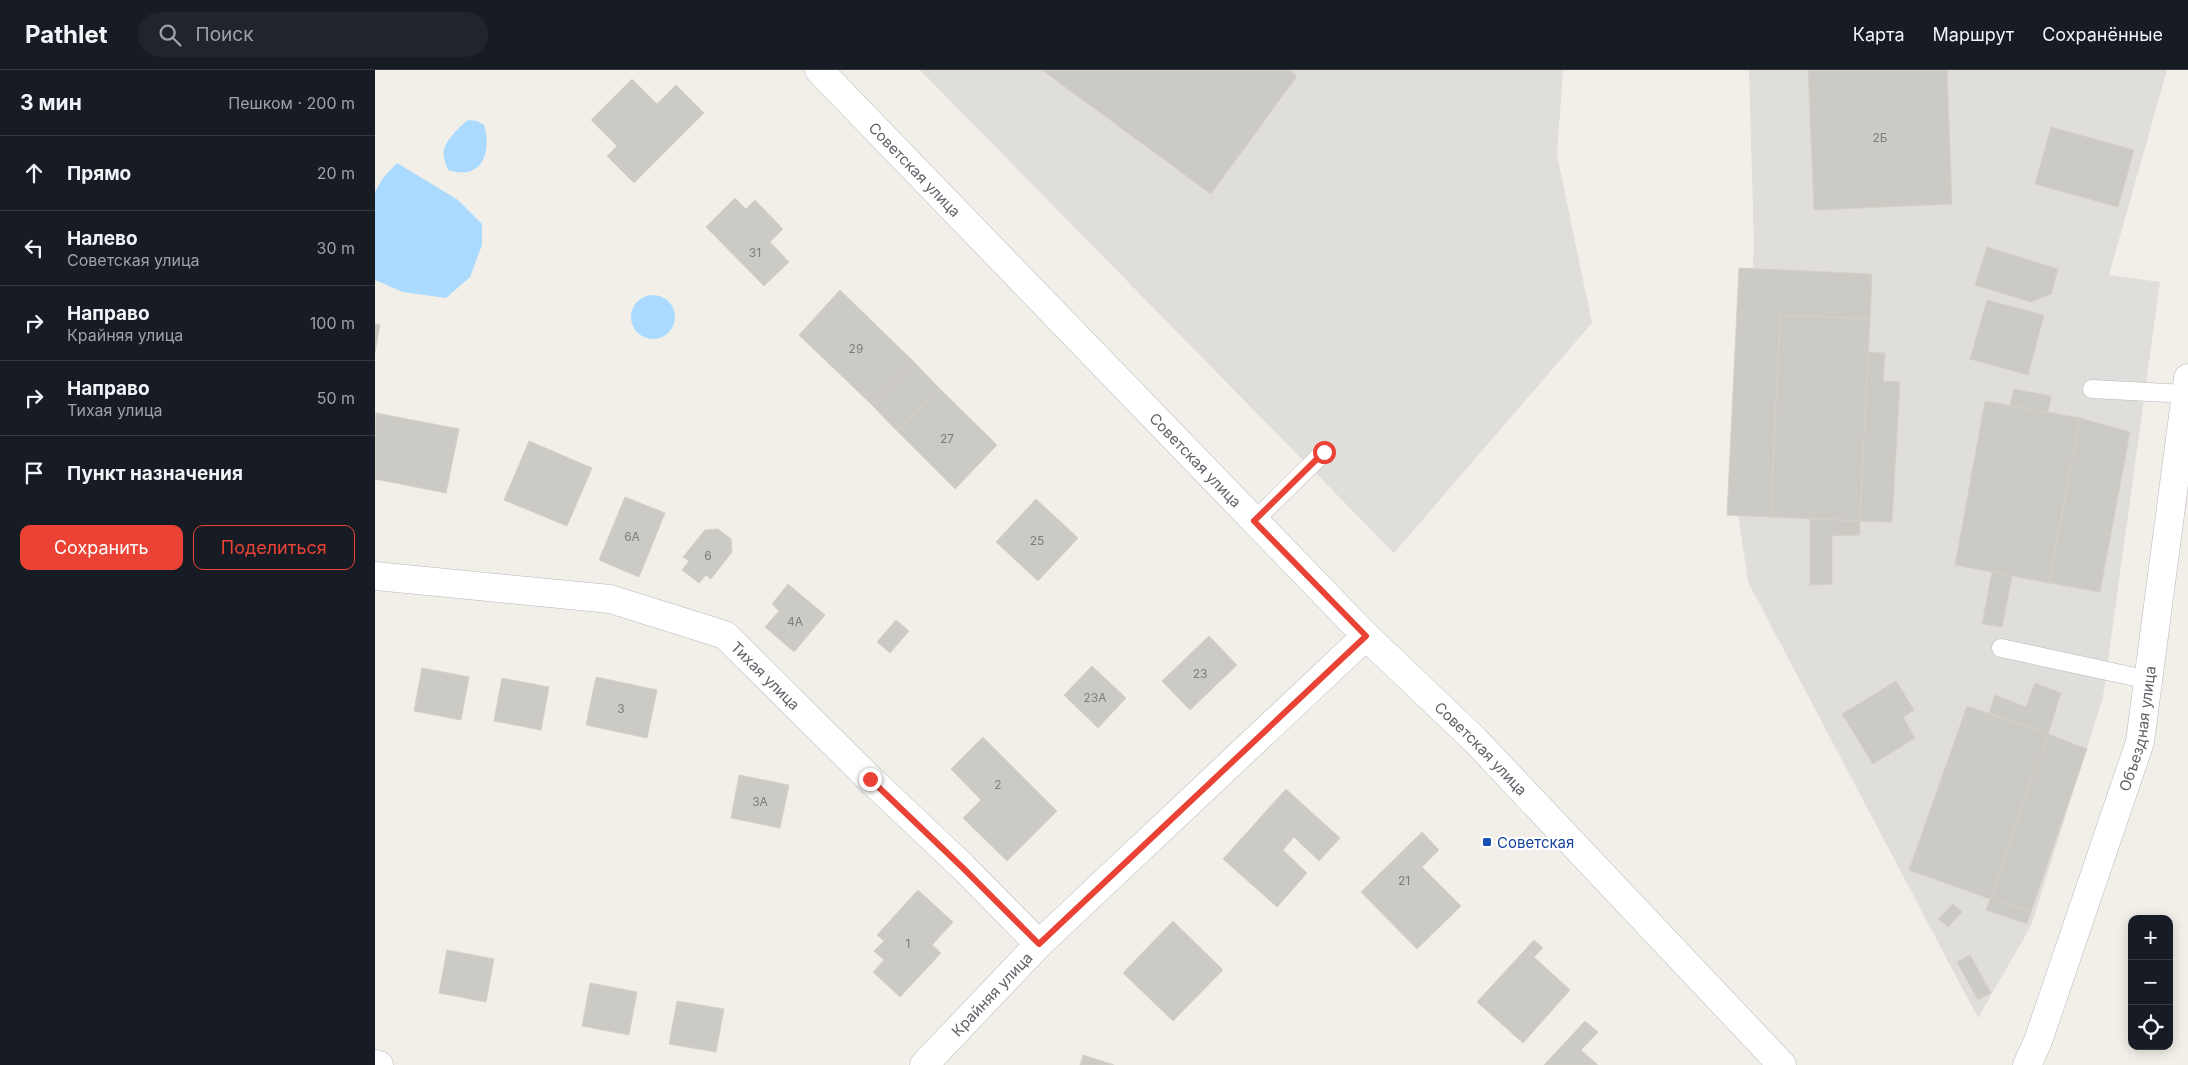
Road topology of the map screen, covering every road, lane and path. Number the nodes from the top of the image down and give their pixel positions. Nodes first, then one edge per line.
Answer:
1 (819, 70) edge
2 (2187, 386) edge
3 (2092, 389) dead end
4 (1324, 452) dead end
5 (1254, 521) junction
6 (375, 576) edge
7 (1366, 636) junction
8 (2001, 648) dead end
9 (2149, 680) junction
10 (1039, 944) junction
11 (375, 1064) edge
12 (379, 1065) edge
13 (924, 1065) edge
14 (1782, 1065) edge
15 (2027, 1065) edge

1 - 5 street, Советская улица
2 - 3 lane
2 - 9 street, Объездная улица
4 - 5 lane
5 - 7 street, Советская улица
6 - 10 street, Тихая улица
7 - 10 street, Крайняя улица
7 - 14 street, Советская улица
8 - 9 lane
9 - 15 street, Объездная улица
10 - 13 street, Крайняя улица
11 - 12 street

